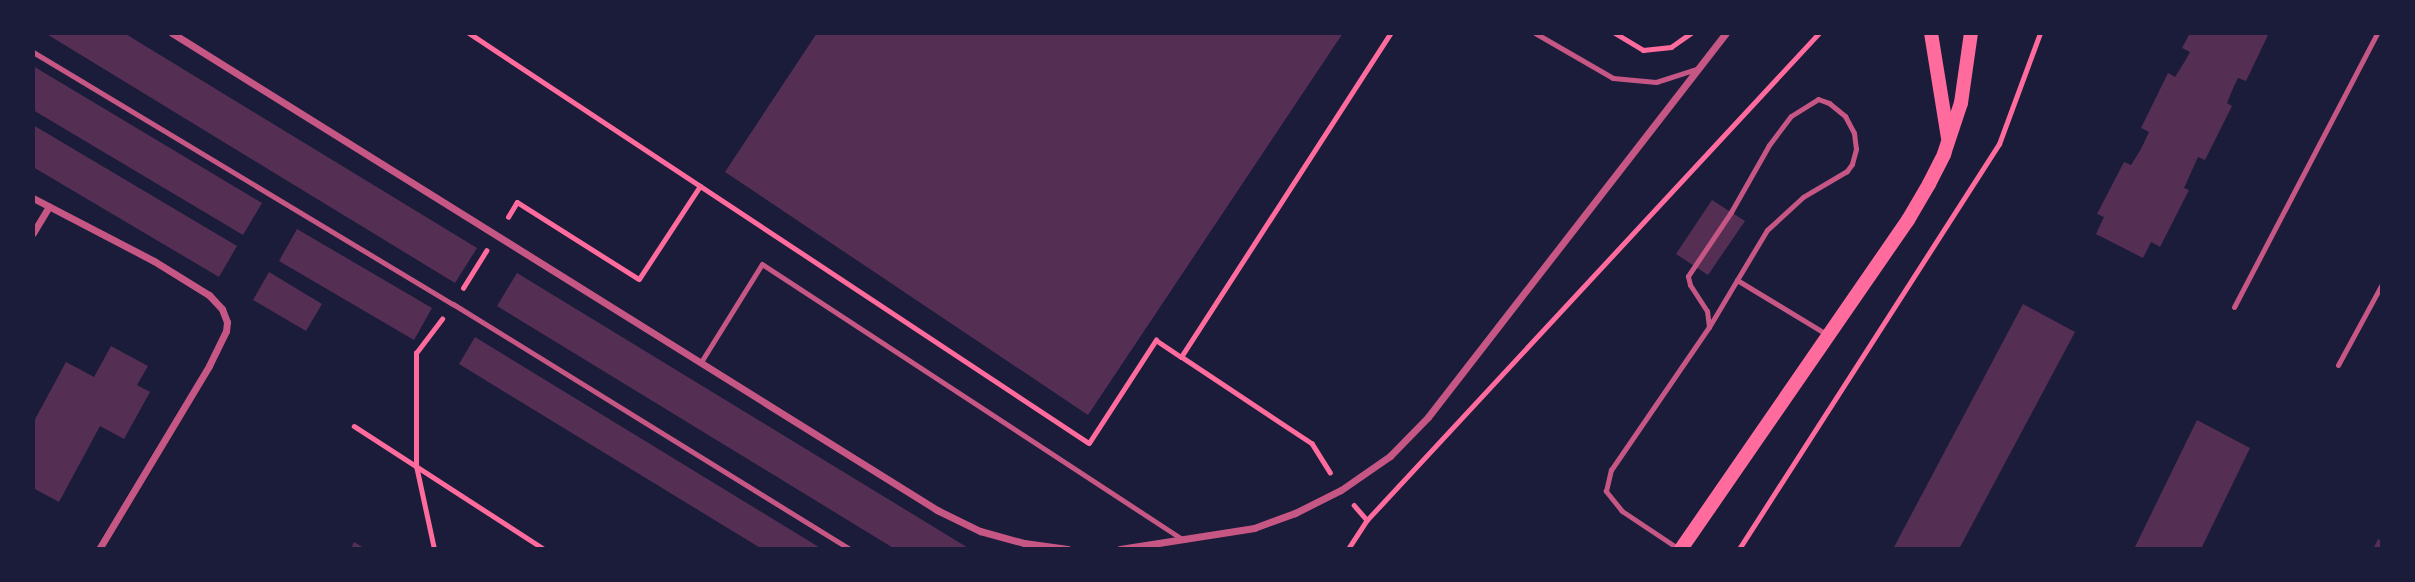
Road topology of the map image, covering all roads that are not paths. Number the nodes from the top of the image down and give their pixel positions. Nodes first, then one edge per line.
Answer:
1 (172, 33) edge
2 (1535, 33) edge
3 (1726, 33) edge
4 (1931, 33) edge
5 (1971, 33) edge
6 (2377, 33) edge
7 (33, 52) edge
8 (1696, 69) junction
9 (1948, 139) junction
10 (33, 198) edge
11 (49, 206) junction
12 (33, 233) edge
13 (1737, 280) junction
14 (2382, 284) edge
15 (2234, 307) dead end
16 (1709, 327) junction
17 (1829, 335) junction
18 (701, 362) junction
19 (2339, 365) dead end
20 (1184, 541) junction
21 (99, 549) edge
22 (850, 549) edge
23 (1068, 549) edge
24 (1120, 549) edge
25 (1680, 549) edge

1 - 18 street
2 - 8 lane
3 - 8 street
4 - 9 main road
5 - 9 main road
6 - 15 lane
7 - 22 lane
8 - 20 street
9 - 17 main road
10 - 11 street
11 - 12 street
11 - 21 street
13 - 16 lane
13 - 16 lane
13 - 17 lane
14 - 19 lane
16 - 25 lane
17 - 25 main road
18 - 20 lane
18 - 23 street
20 - 24 street

